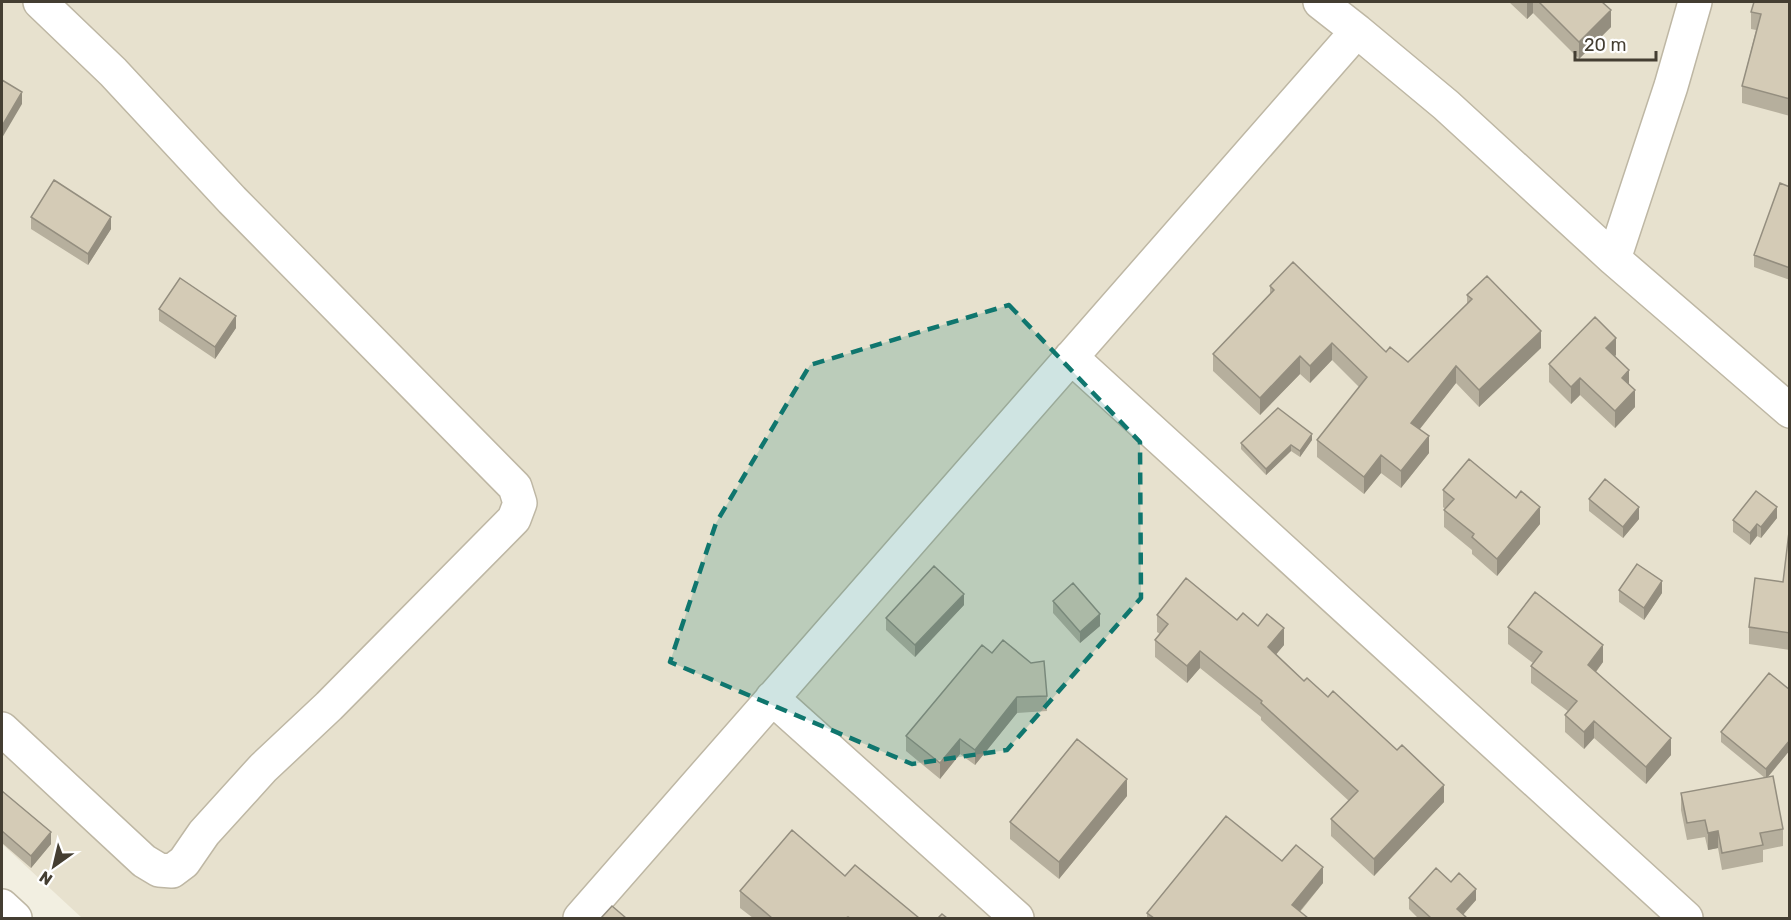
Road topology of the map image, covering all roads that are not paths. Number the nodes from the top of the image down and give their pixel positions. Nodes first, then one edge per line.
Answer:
1 (40, 2) edge
2 (1320, 2) edge
3 (1695, 2) edge
4 (1357, 31) junction
5 (1614, 259) junction
6 (1071, 357) junction
7 (1790, 411) edge
8 (772, 698) junction
9 (2, 729) edge
10 (2, 906) edge
11 (15, 918) edge
12 (580, 918) edge
13 (1017, 918) edge
14 (1686, 918) edge

1 - 9 street
2 - 4 street
3 - 5 street
4 - 5 street
4 - 6 street
5 - 7 street
6 - 8 street
6 - 14 street
8 - 12 street
8 - 13 street
10 - 11 street

